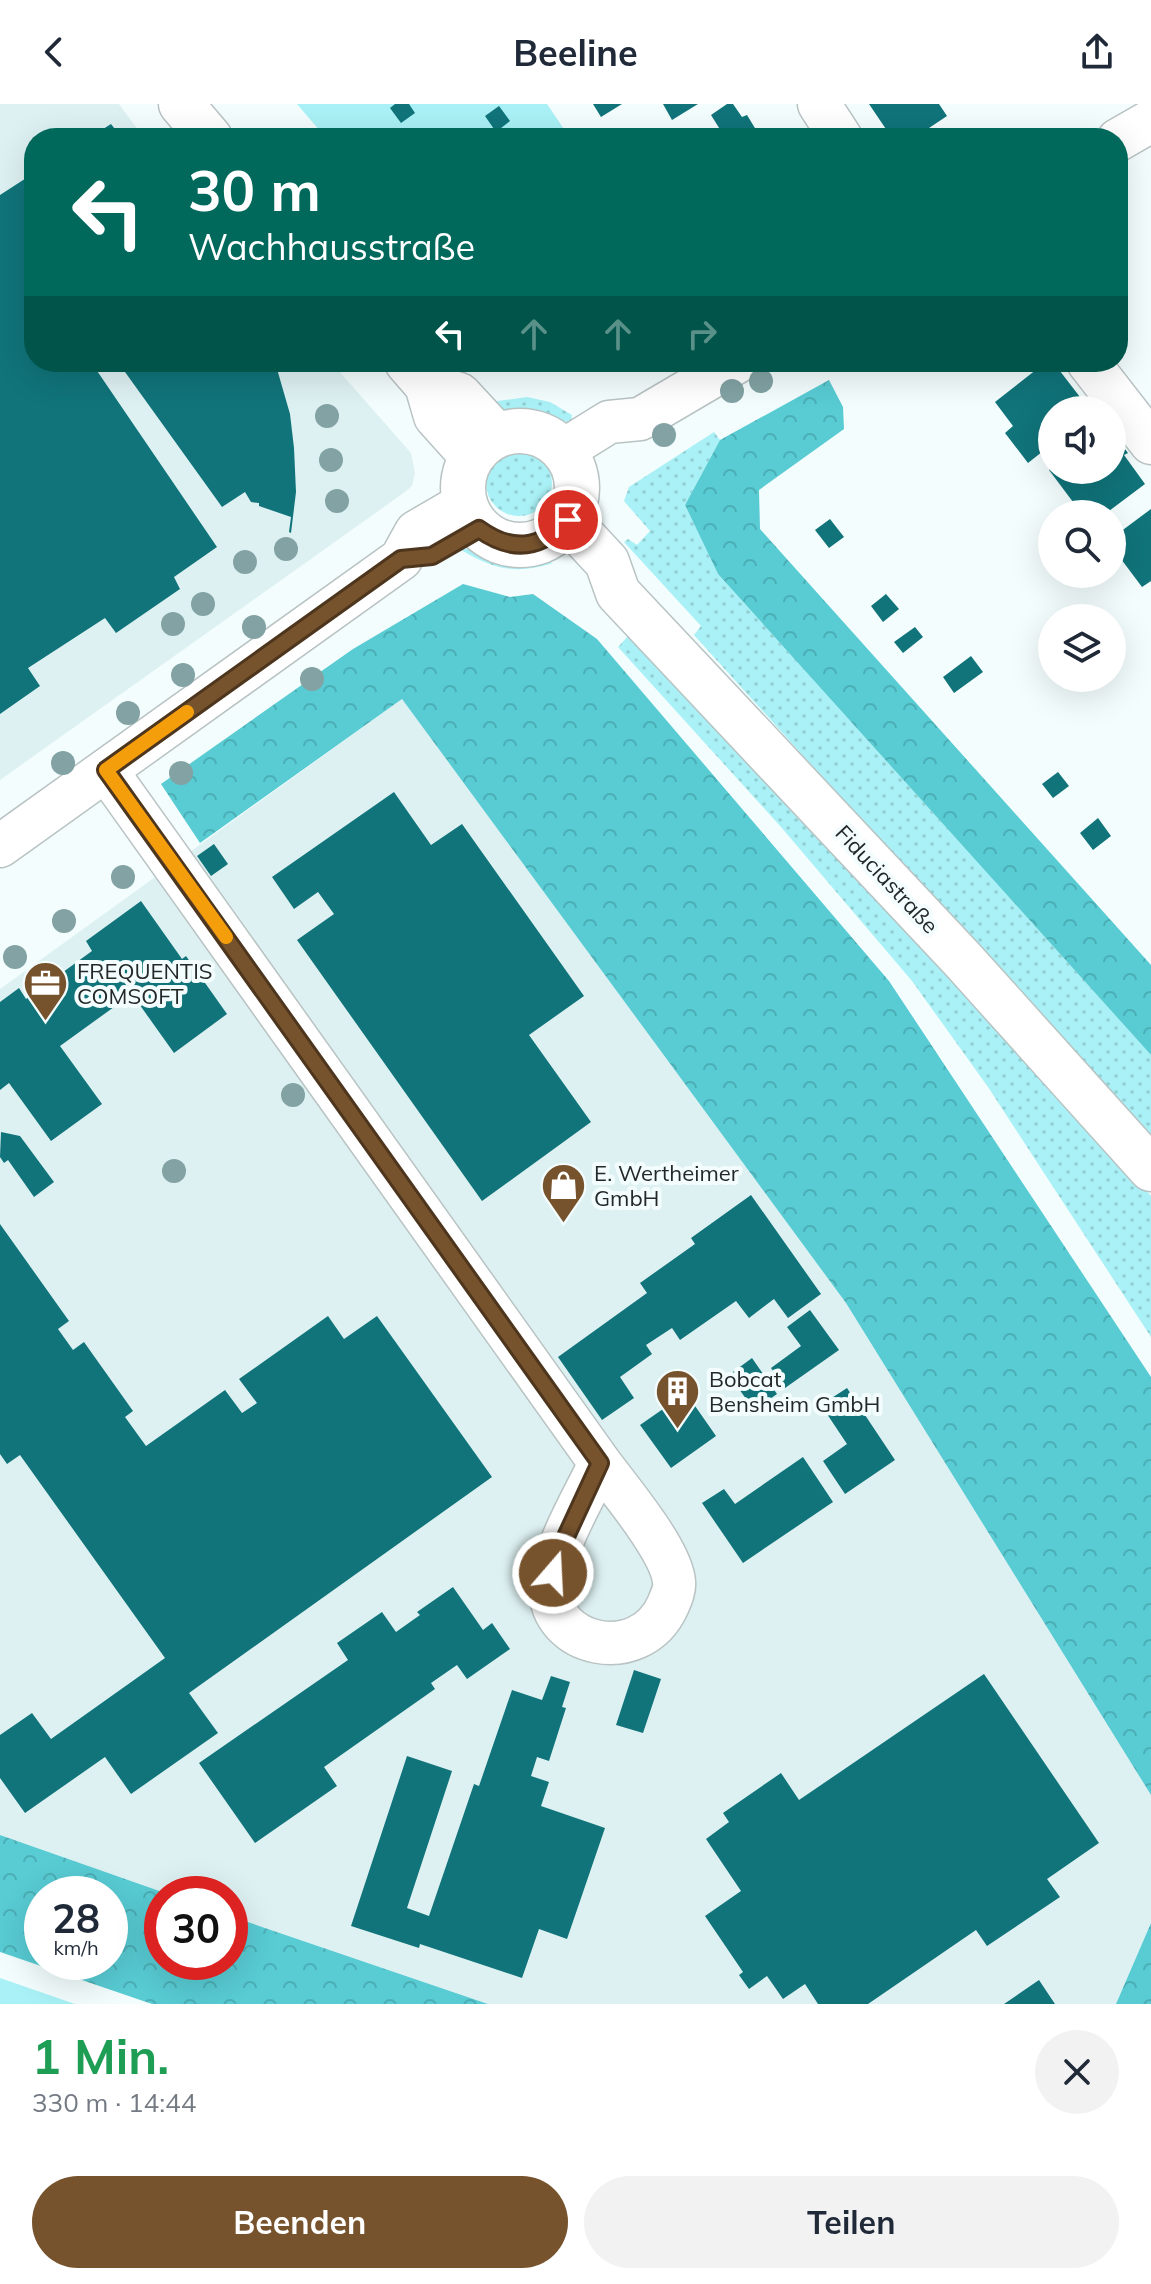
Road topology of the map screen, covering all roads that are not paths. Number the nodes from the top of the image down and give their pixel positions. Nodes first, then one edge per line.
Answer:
1 (181, 104) edge
2 (819, 104) edge
3 (1151, 121) edge
4 (201, 128) edge
5 (835, 128) edge
6 (1128, 134) edge
7 (720, 372) edge
8 (1096, 372) edge
9 (417, 373) edge
10 (1151, 443) edge
11 (484, 446) junction
12 (570, 462) junction
13 (471, 516) junction
14 (556, 530) junction
15 (106, 770) junction
16 (0, 846) edge
17 (1151, 1169) edge
18 (600, 1463) dead end

1 - 4 main road
2 - 5 street
3 - 6 street
7 - 12 street
8 - 10 street
9 - 11 main road
11 - 12 main road
11 - 13 main road
12 - 14 main road
13 - 14 main road
13 - 15 street
14 - 17 main road, Fiduciastraße
15 - 16 street
15 - 18 street

